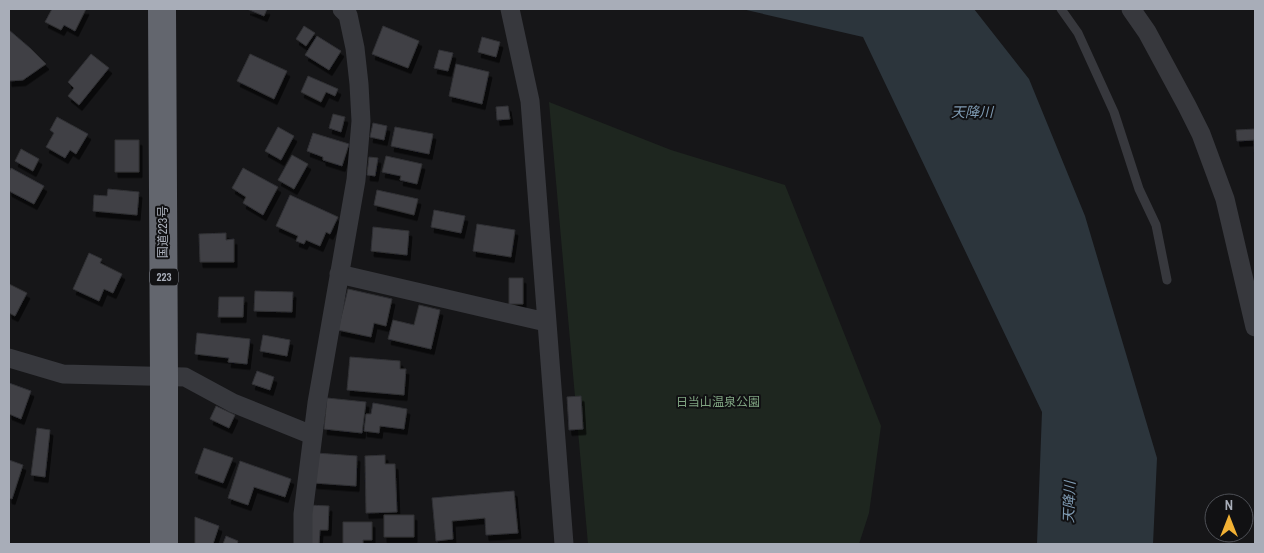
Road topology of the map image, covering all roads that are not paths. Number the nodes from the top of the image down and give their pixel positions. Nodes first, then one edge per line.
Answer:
1 (162, 9) edge
2 (342, 9) edge
3 (510, 9) edge
4 (1062, 9) edge
5 (1131, 9) edge
6 (340, 274) junction
7 (1167, 280) dead end
8 (546, 322) junction
9 (1255, 327) edge
10 (9, 358) edge
11 (164, 375) junction
12 (312, 435) junction
13 (164, 544) edge
14 (303, 544) edge
15 (564, 544) edge

1 - 11 highway, 国道223号 / 223
2 - 6 street
3 - 8 street
4 - 7 lane
5 - 9 street
6 - 8 street
6 - 12 street
8 - 15 street
10 - 11 street
11 - 12 street
11 - 13 highway, 国道223号 / 223
12 - 14 street

